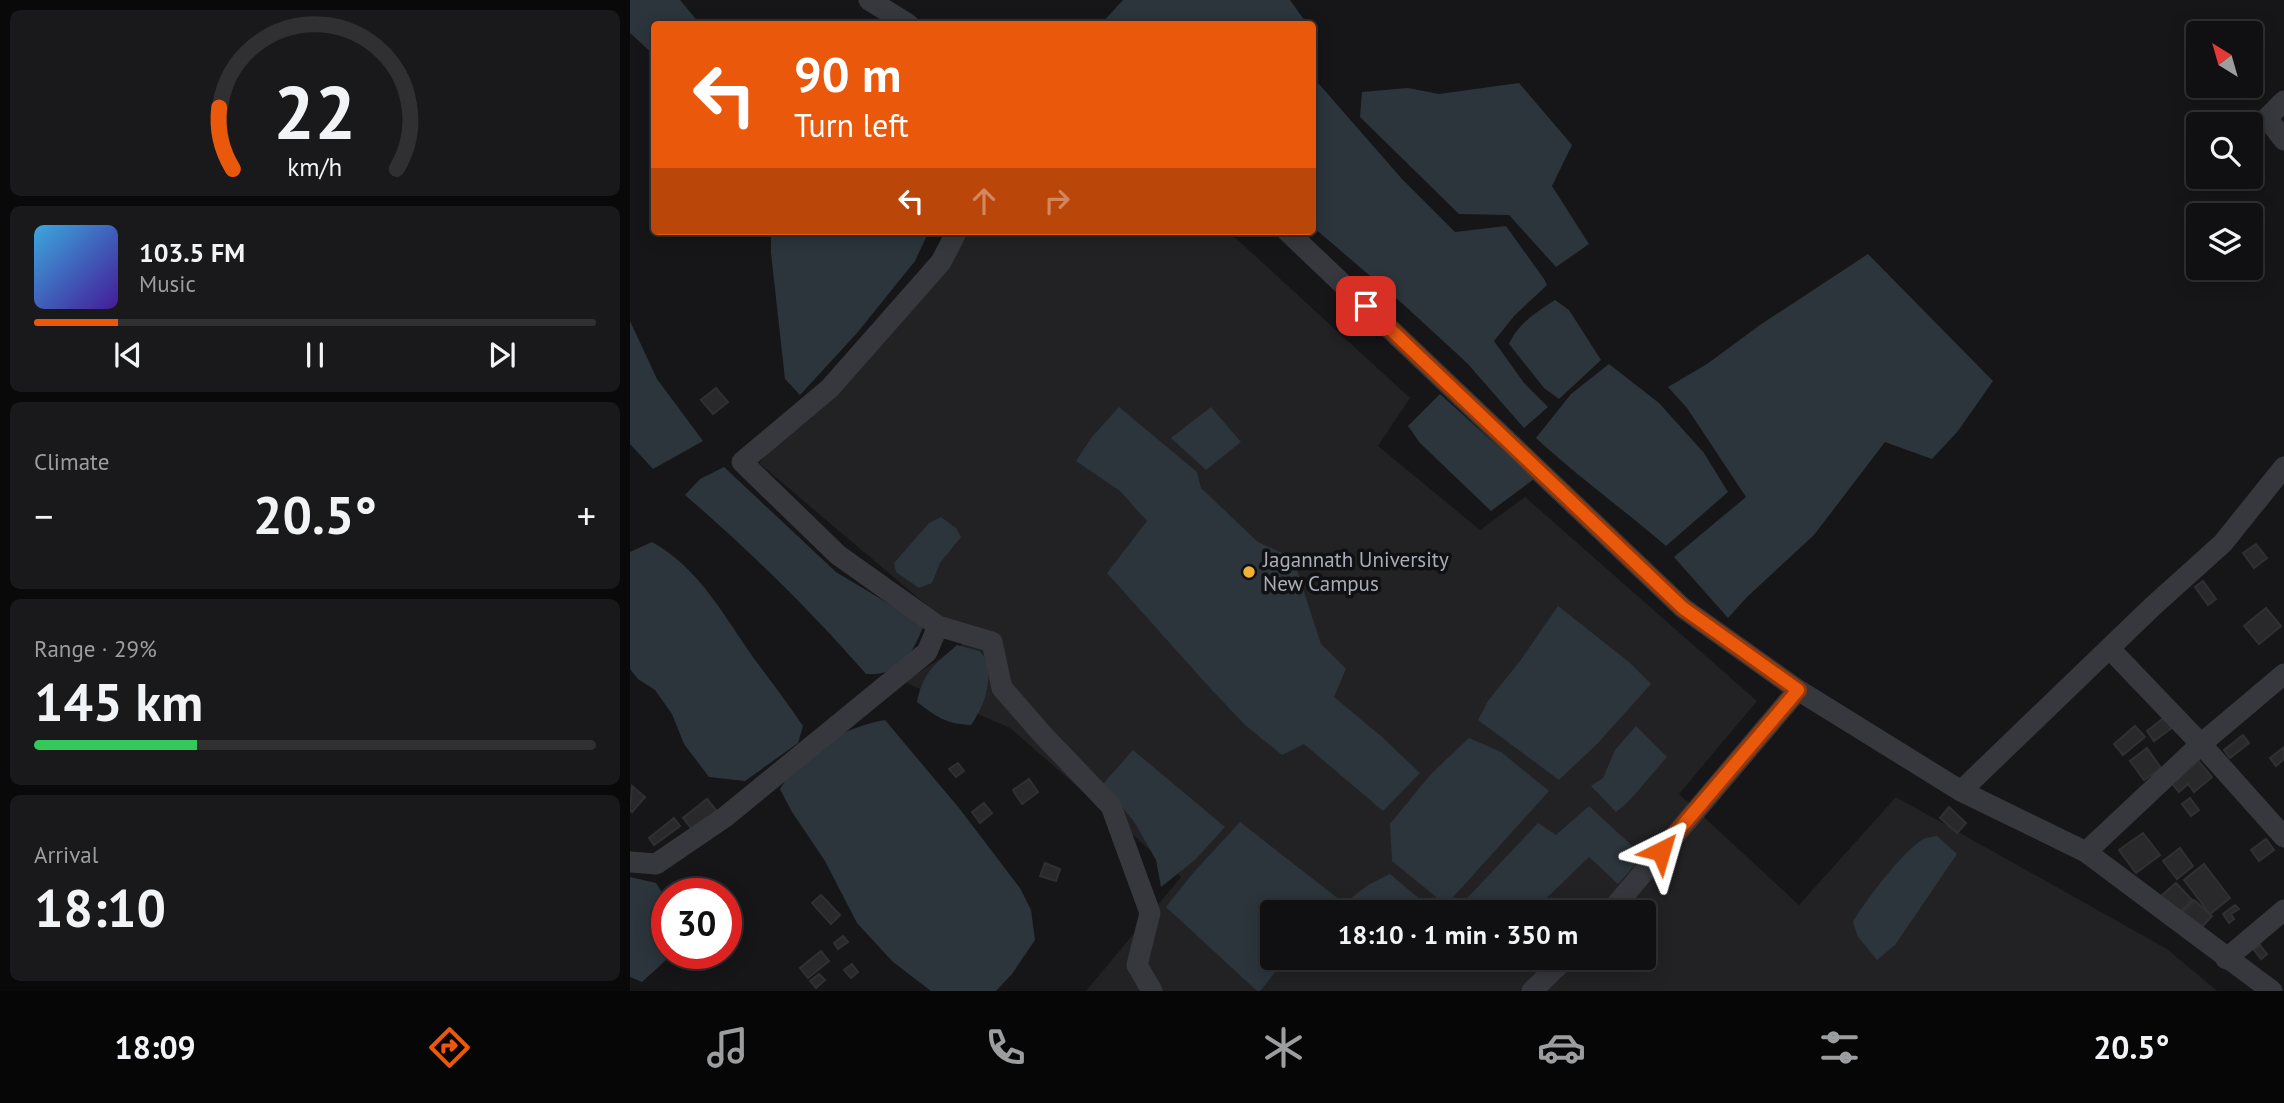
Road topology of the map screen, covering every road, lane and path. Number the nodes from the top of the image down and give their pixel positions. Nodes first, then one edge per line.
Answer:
1 (869, 0) edge
2 (903, 21) edge
3 (2284, 101) edge
4 (2284, 140) edge
5 (955, 235) edge
6 (1291, 235) edge
7 (2284, 467) edge
8 (938, 626) junction
9 (2110, 649) junction
10 (2284, 674) edge
11 (1798, 690) junction
12 (2201, 744) junction
13 (1961, 791) junction
14 (2284, 837) edge
15 (2086, 852) junction
16 (630, 862) edge
17 (1620, 900) edge
18 (2284, 910) edge
19 (2226, 959) junction
20 (1554, 970) edge
21 (1152, 991) edge
22 (1532, 991) edge
23 (2272, 991) edge

1 - 2 street
3 - 4 street
5 - 8 street
6 - 11 street
7 - 9 street
8 - 16 street
8 - 21 street
9 - 12 street
9 - 13 street
10 - 12 street
11 - 13 street
11 - 17 street
12 - 14 street
12 - 15 street
13 - 15 street
15 - 19 street
18 - 19 street
19 - 23 street
20 - 22 street

